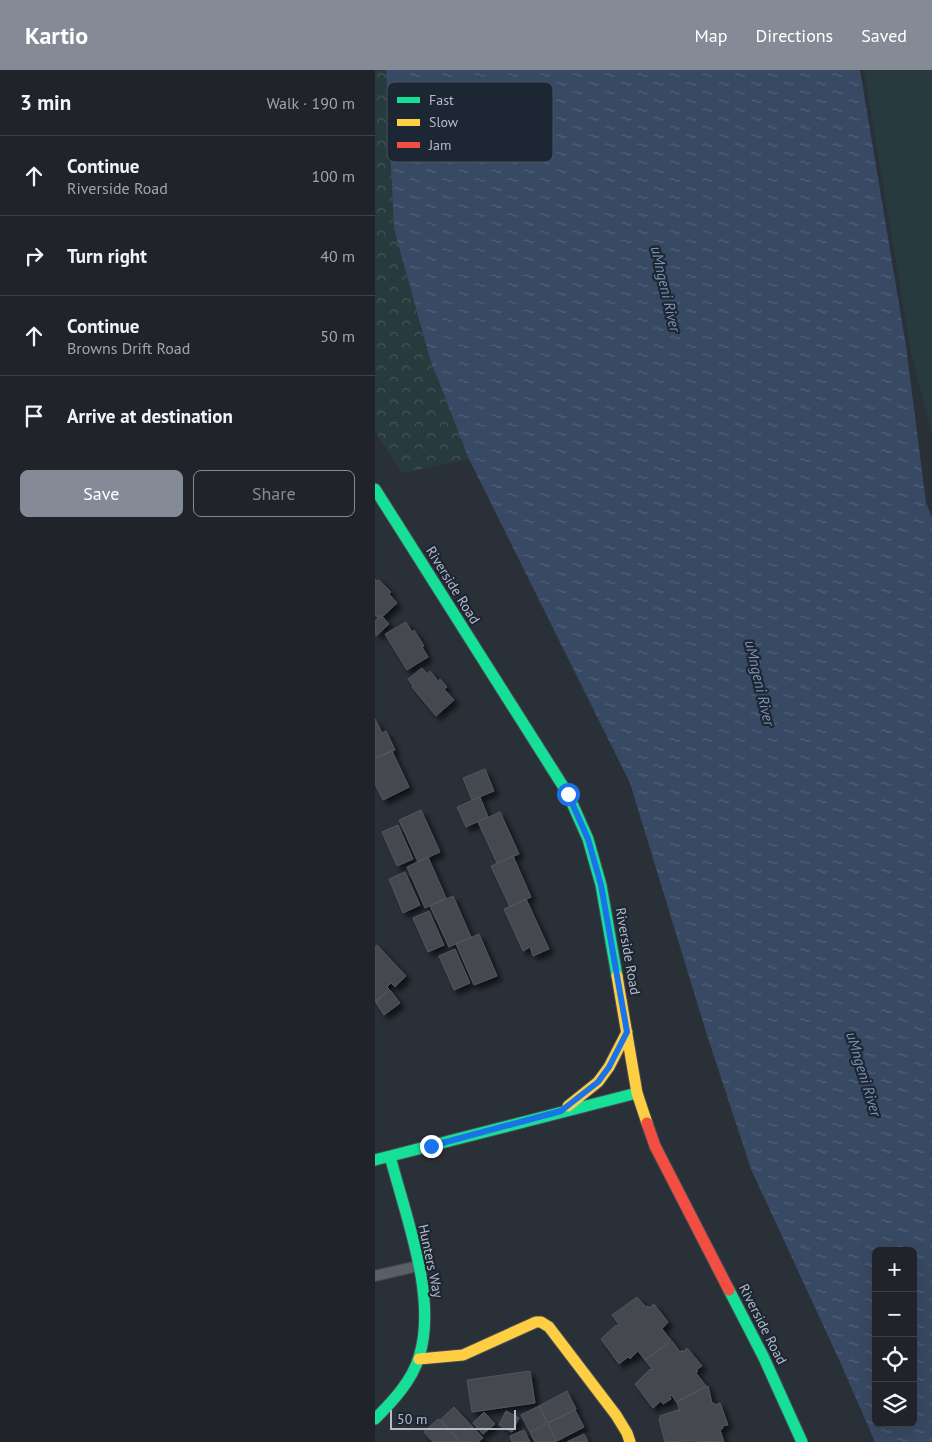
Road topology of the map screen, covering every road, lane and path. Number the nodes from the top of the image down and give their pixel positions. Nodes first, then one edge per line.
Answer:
1 (375, 489) edge
2 (627, 1032) junction
3 (637, 1093) junction
4 (561, 1111) junction
5 (390, 1156) junction
6 (375, 1160) edge
7 (419, 1265) junction
8 (375, 1276) edge
9 (419, 1359) junction
10 (375, 1419) edge
11 (629, 1442) edge
12 (802, 1442) edge

1 - 2 main road, Riverside Road
2 - 3 main road, Riverside Road
2 - 4 main road
3 - 4 main road
3 - 12 main road, Riverside Road
4 - 5 main road
5 - 6 main road
5 - 7 main road, Hunters Way
7 - 8 lane
7 - 9 main road, Hunters Way
9 - 10 main road, Hunters Way
9 - 11 main road

